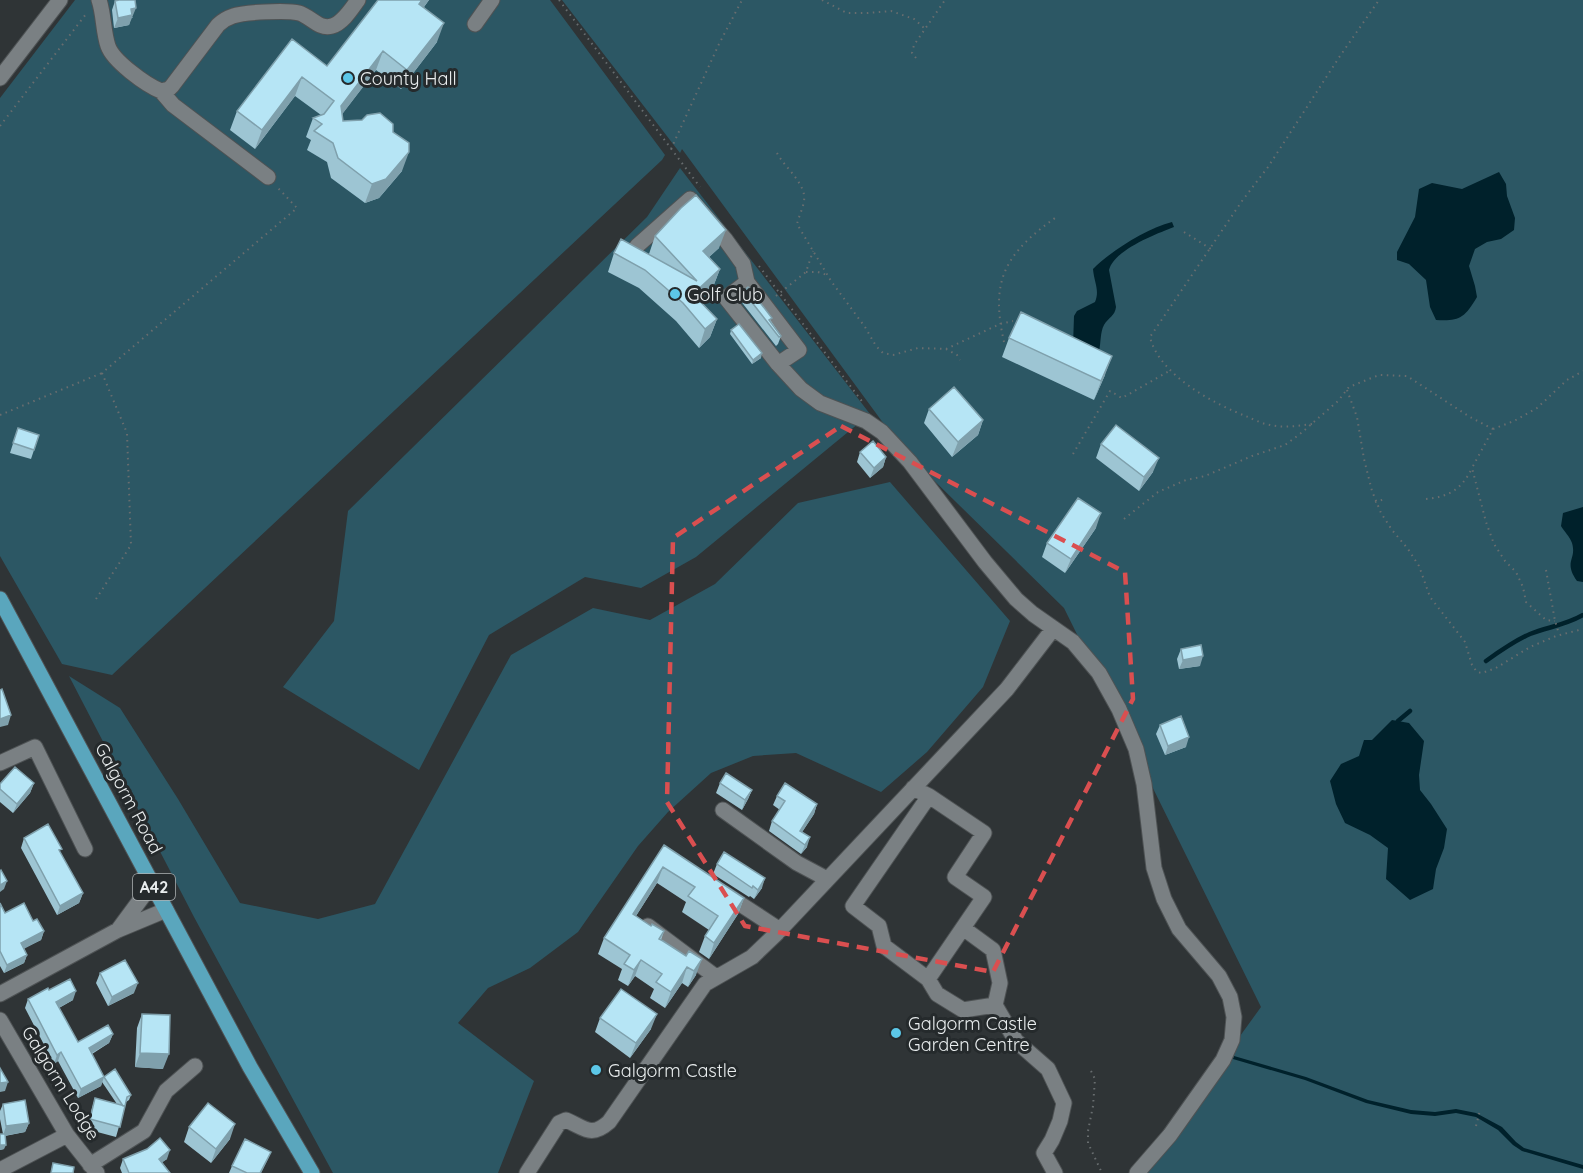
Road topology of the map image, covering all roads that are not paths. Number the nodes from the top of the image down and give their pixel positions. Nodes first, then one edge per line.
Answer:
1 (60, 0) edge
2 (358, 0) edge
3 (492, 0) edge
4 (95, 4) edge
5 (475, 24) dead end
6 (0, 78) edge
7 (161, 91) junction
8 (268, 177) road end
9 (637, 246) edge
10 (747, 282) junction
11 (778, 364) junction
12 (0, 598) edge
13 (1053, 629) junction
14 (0, 763) edge
15 (913, 788) junction
16 (929, 796) junction
17 (723, 810) dead end
18 (85, 849) dead end
19 (828, 879) junction
20 (152, 884) junction
21 (715, 887) edge
22 (166, 910) junction
23 (150, 917) junction
24 (648, 926) edge
25 (963, 928) junction
26 (118, 930) junction
27 (177, 930) junction
28 (780, 930) junction
29 (716, 976) junction
30 (928, 979) junction
31 (0, 994) edge
32 (995, 1005) junction
33 (0, 1020) edge
34 (195, 1066) dead end
35 (67, 1135) junction
36 (94, 1169) edge
37 (0, 1170) edge
38 (312, 1173) edge
39 (527, 1173) edge
40 (1055, 1173) edge
41 (1137, 1173) edge

1 - 6 street
2 - 7 street
3 - 5 street
4 - 7 street
7 - 8 street
9 - 10 street
10 - 11 street
10 - 11 street
11 - 13 street
12 - 20 main road, Galgorm Road / A42
13 - 15 street
13 - 41 street
14 - 18 street
15 - 16 street
15 - 19 street
16 - 25 street
16 - 30 street
17 - 19 street
19 - 28 street
20 - 22 main road, Galgorm Road / A42
20 - 26 street
21 - 28 street
22 - 23 street
22 - 27 main road, Galgorm Road / A42
23 - 26 street
23 - 27 street
24 - 29 street
25 - 30 street
25 - 32 street
26 - 31 street
27 - 38 main road, Galgorm Road / A42
28 - 29 street
29 - 39 street
30 - 32 street
32 - 40 street
33 - 35 street, Galgorm Lodge
34 - 36 street, Galgorm Lodge
35 - 36 street, Galgorm Lodge
35 - 37 street

